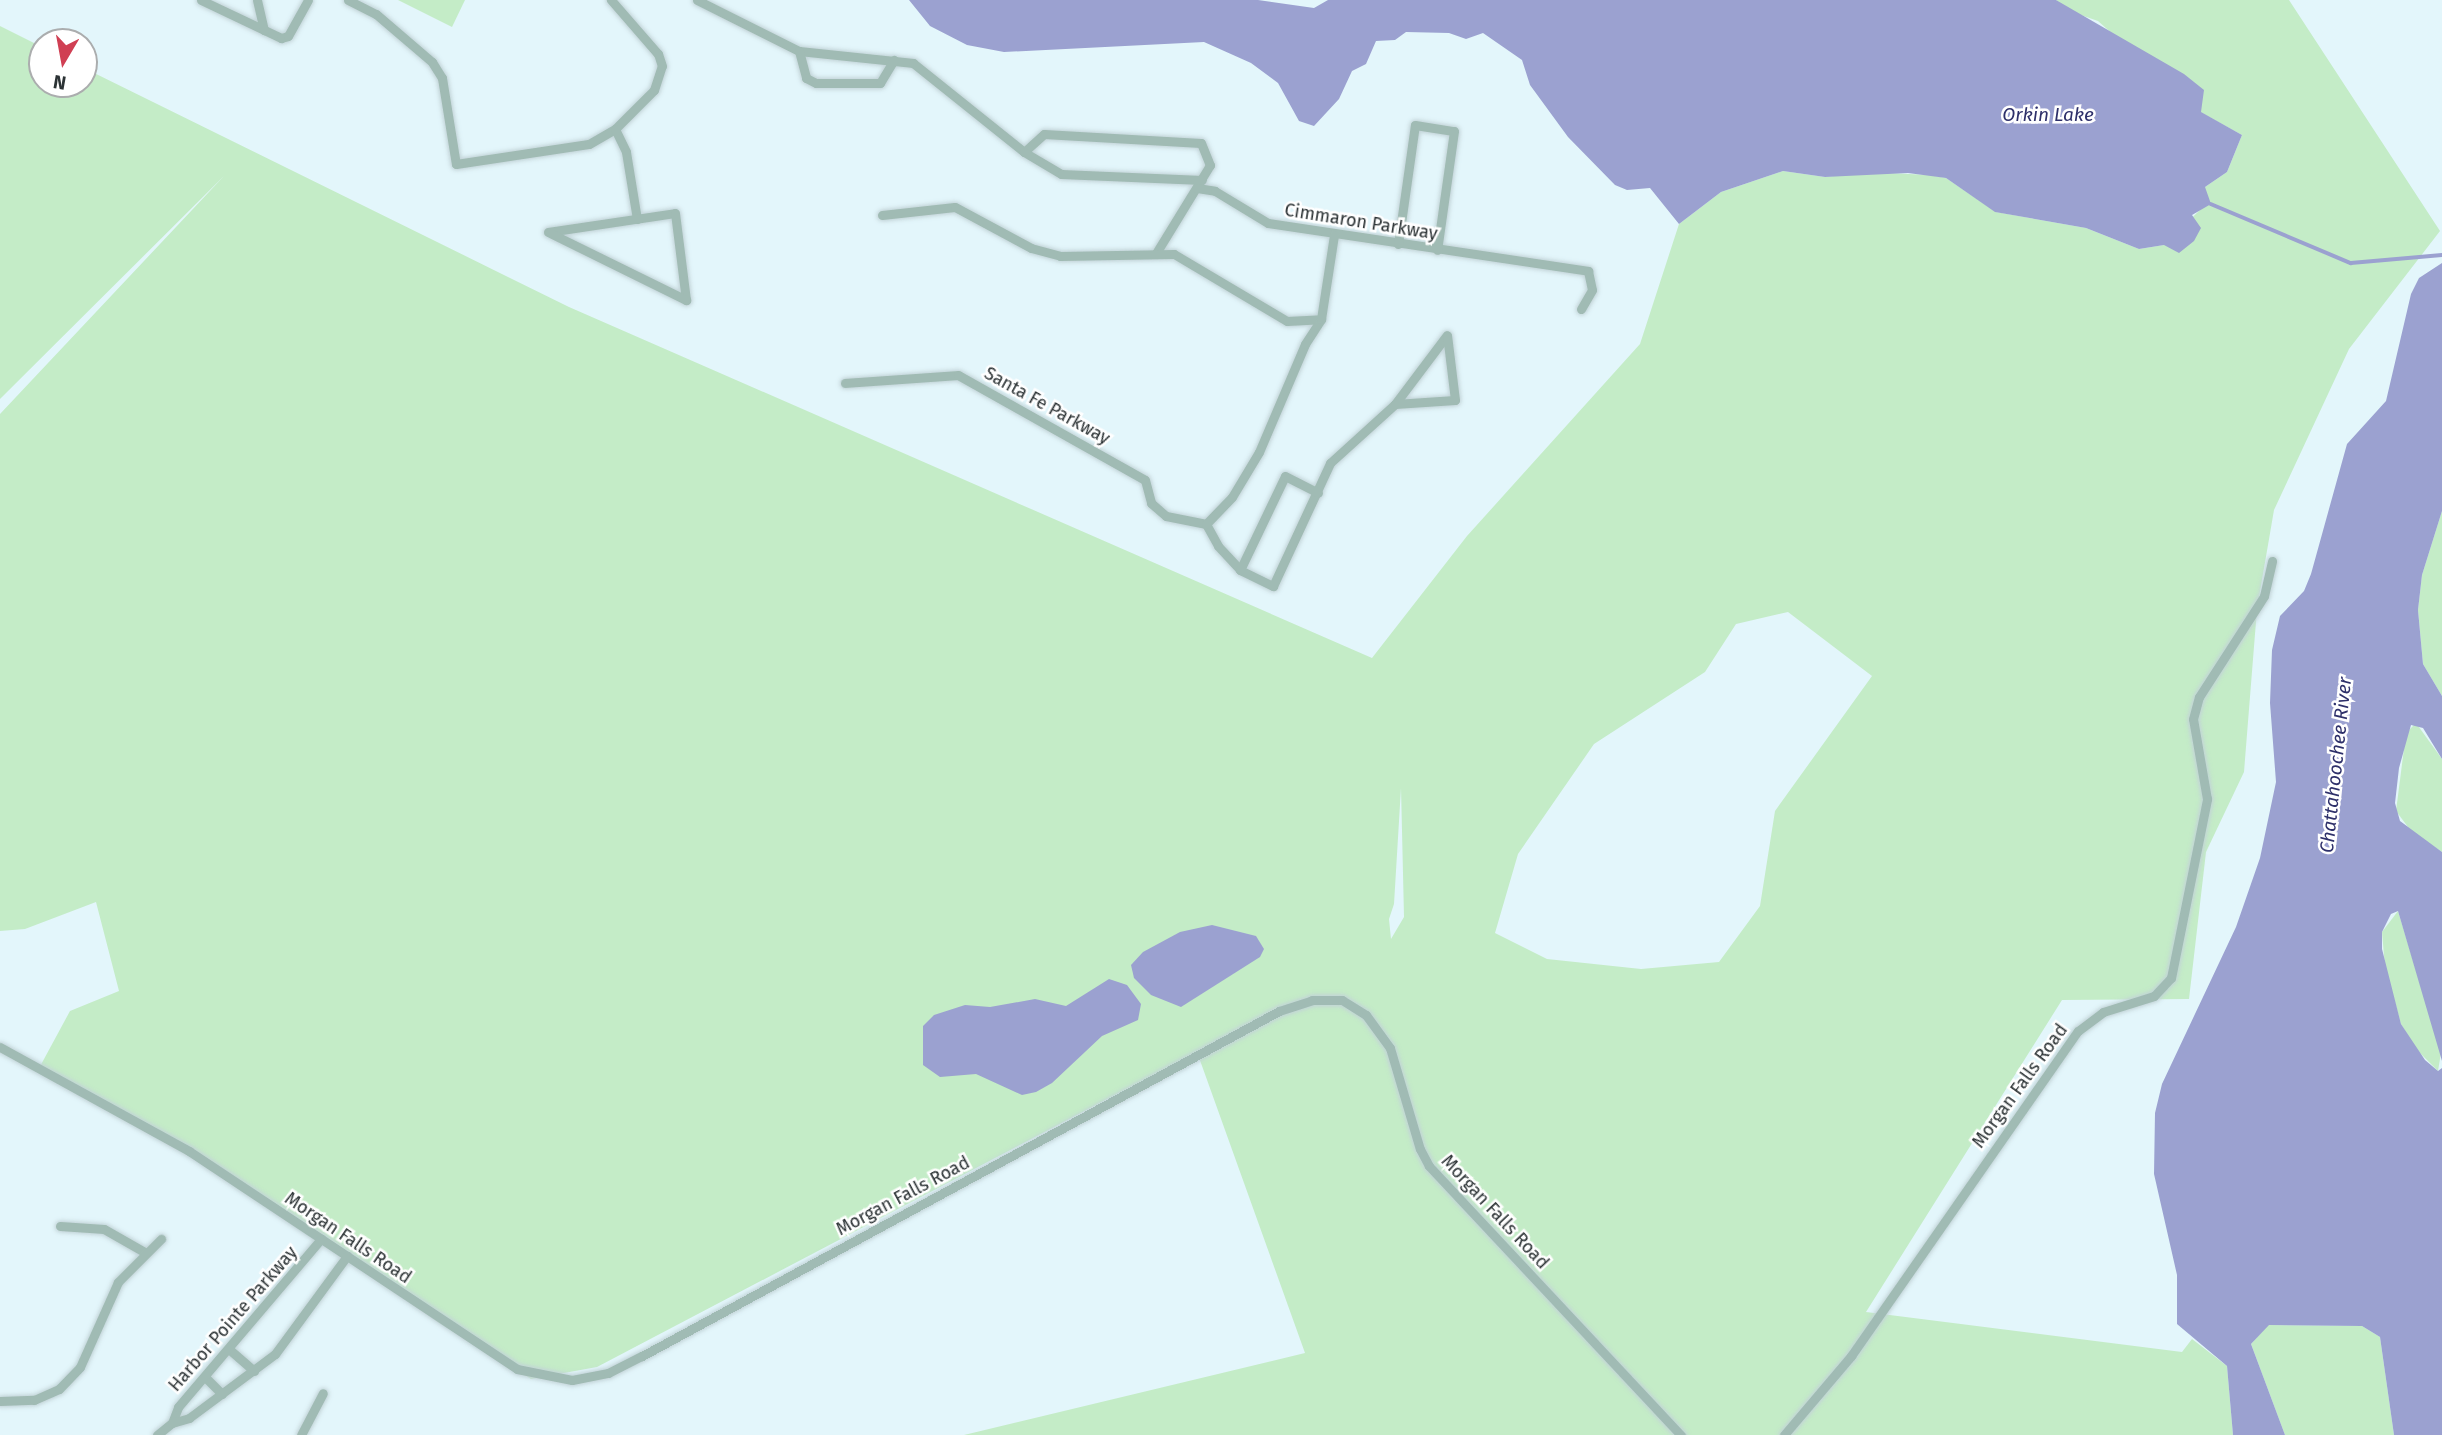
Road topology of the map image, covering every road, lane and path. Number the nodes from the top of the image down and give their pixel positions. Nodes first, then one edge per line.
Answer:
1 (201, 0) edge
2 (257, 0) edge
3 (309, 0) edge
4 (348, 0) edge
5 (611, 0) edge
6 (697, 0) edge
7 (264, 30) junction
8 (799, 51) junction
9 (894, 60) junction
10 (615, 129) junction
11 (1024, 152) junction
12 (1199, 184) junction
13 (882, 215) dead end
14 (637, 219) junction
15 (1335, 235) junction
16 (1398, 244) junction
17 (1437, 250) junction
18 (1156, 253) junction
19 (1581, 309) dead end
20 (1321, 319) junction
21 (845, 383) dead end
22 (1395, 404) junction
23 (1318, 492) junction
24 (1206, 524) junction
25 (2272, 561) dead end
26 (1240, 570) junction
27 (0, 1047) edge
28 (60, 1226) dead end
29 (161, 1239) dead end
30 (321, 1239) junction
31 (146, 1253) junction
32 (347, 1256) junction
33 (230, 1350) junction
34 (254, 1370) junction
35 (205, 1377) junction
36 (323, 1393) dead end
37 (222, 1394) junction
38 (0, 1401) edge
39 (173, 1423) junction
40 (157, 1435) edge
41 (302, 1435) edge
42 (1681, 1435) edge
43 (1784, 1435) edge

1 - 7 street
2 - 7 street
3 - 7 street
4 - 10 street
5 - 10 street
6 - 8 street
8 - 9 street
8 - 9 street
9 - 11 street
10 - 14 street
11 - 12 street, Cimmaron Parkway
11 - 12 street
12 - 15 street, Cimmaron Parkway
12 - 18 street
13 - 18 street
14 - 14 street
15 - 16 street, Cimmaron Parkway
15 - 20 street
16 - 17 street, Cimmaron Parkway
16 - 17 street
17 - 19 street, Cimmaron Parkway
18 - 20 street
20 - 24 street
21 - 24 street, Santa Fe Parkway
22 - 22 street
22 - 23 street
23 - 26 street
23 - 26 street
24 - 26 street
25 - 43 street, Morgan Falls Road
27 - 30 street, Morgan Falls Road
28 - 31 street
29 - 31 street
30 - 32 street, Morgan Falls Road
30 - 33 street, Harbor Pointe Parkway
31 - 38 street
32 - 34 street, Harbor Pointe Parkway
32 - 42 street, Morgan Falls Road
33 - 34 street
33 - 35 street, Harbor Pointe Parkway
34 - 37 street, Harbor Pointe Parkway
35 - 37 street
35 - 39 street, Harbor Pointe Parkway
36 - 41 street
37 - 39 street, Harbor Pointe Parkway
39 - 40 street, Harbor Pointe Parkway

